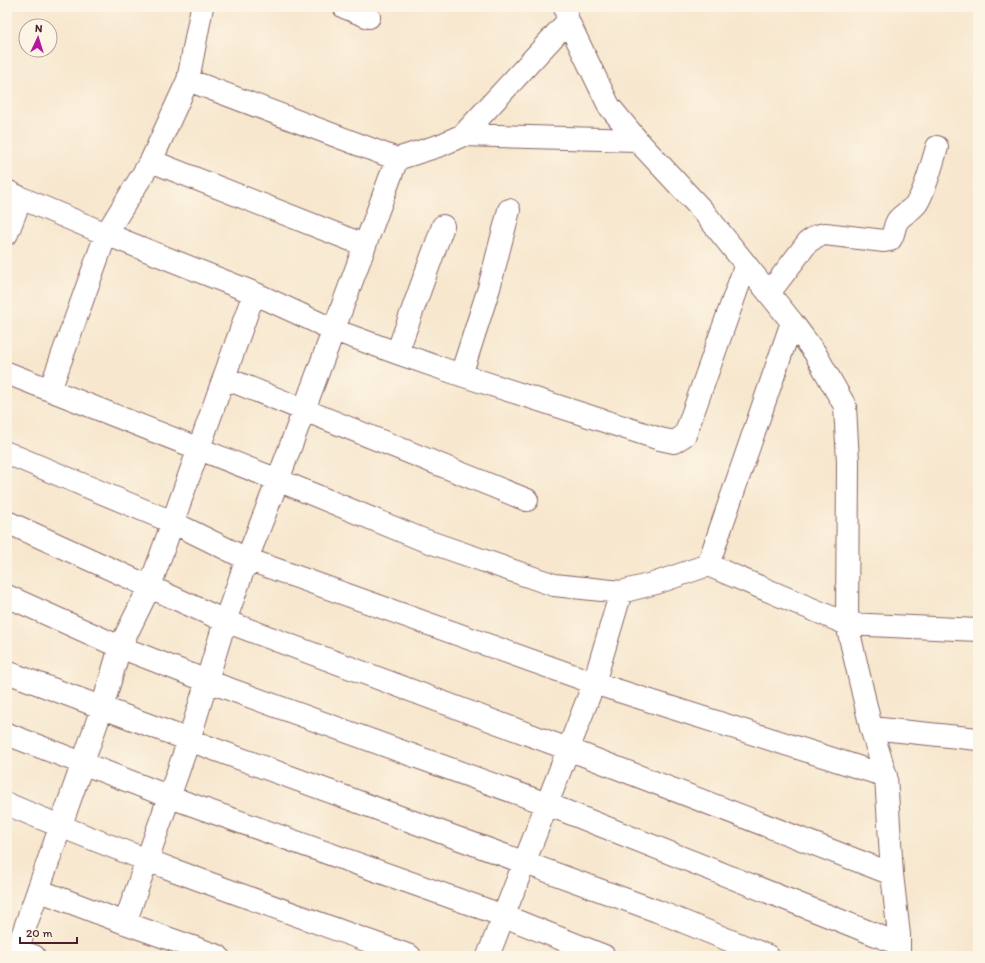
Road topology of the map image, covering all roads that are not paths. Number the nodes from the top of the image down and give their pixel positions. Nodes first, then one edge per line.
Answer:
1 (202, 7) edge
2 (344, 7) edge
3 (567, 14) edge
4 (369, 17) dead end
5 (188, 80) junction
6 (463, 136) junction
7 (637, 140) junction
8 (937, 147) dead end
9 (397, 159) junction
10 (151, 161) junction
11 (14, 195) edge
12 (509, 210) dead end
13 (443, 226) dead end
14 (7, 234) edge
15 (106, 234) junction
16 (364, 245) junction
17 (746, 264) junction
18 (254, 293) junction
19 (769, 293) junction
20 (792, 322) junction
21 (334, 330) junction
22 (396, 353) junction
23 (7, 373) edge
24 (462, 375) junction
25 (225, 378) junction
26 (50, 390) junction
27 (303, 409) junction
28 (198, 450) junction
29 (7, 453) edge
30 (278, 480) junction
31 (527, 500) dead end
32 (7, 522) edge
33 (172, 522) junction
34 (247, 558) junction
35 (708, 565) junction
36 (150, 586) junction
37 (621, 592) junction
38 (7, 596) edge
39 (225, 621) junction
40 (847, 624) junction
41 (978, 630) edge
42 (120, 647) junction
43 (7, 672) edge
44 (207, 681) junction
45 (594, 684) junction
46 (102, 708) junction
47 (871, 728) junction
48 (7, 734) edge
49 (978, 739) edge
50 (189, 740) junction
51 (568, 749) junction
52 (82, 764) junction
53 (886, 776) junction
54 (170, 797) junction
55 (7, 804) edge
56 (546, 804) junction
57 (61, 827) junction
58 (146, 860) junction
59 (526, 863) junction
60 (892, 874) junction
61 (38, 890) junction
62 (504, 916) junction
63 (125, 923) junction
64 (899, 950) edge
65 (22, 954) edge
66 (218, 956) edge
67 (410, 956) edge
68 (488, 956) edge
69 (604, 956) edge
70 (768, 956) edge

1 - 5 street
2 - 4 street
3 - 6 street
3 - 7 street
5 - 9 street
5 - 10 street
6 - 7 street
6 - 9 street
7 - 17 street
8 - 19 street
9 - 16 street
10 - 15 street
10 - 16 street
11 - 14 street
11 - 15 street
12 - 24 street
13 - 22 street
15 - 18 street
15 - 26 street
16 - 21 street
17 - 19 street
17 - 24 street
18 - 21 street
18 - 25 street
19 - 20 street
20 - 35 street
20 - 40 street
21 - 22 street
21 - 27 street
22 - 24 street
23 - 26 street
25 - 27 street
25 - 28 street
26 - 28 street
27 - 30 street
27 - 31 street
28 - 30 street
28 - 33 street
29 - 33 street
30 - 34 street
30 - 37 street
32 - 36 street
33 - 34 street
33 - 36 street
34 - 39 street
34 - 45 street
35 - 37 street
35 - 40 street
36 - 39 street
36 - 42 street
37 - 45 street
38 - 42 street
39 - 44 street
39 - 51 street
40 - 41 street
40 - 47 street
42 - 44 street
42 - 46 street
43 - 46 street
44 - 50 street
44 - 56 street
45 - 51 street
45 - 53 street
46 - 50 street
46 - 52 street
47 - 49 street
47 - 53 street
48 - 52 street
50 - 54 street
50 - 59 street
51 - 56 street
51 - 60 street
52 - 54 street
52 - 57 street
53 - 60 street
54 - 58 street
54 - 62 street
55 - 57 street
56 - 59 street
56 - 64 street
57 - 58 street
57 - 61 street
58 - 63 street
58 - 67 street
59 - 62 street
59 - 70 street
60 - 64 street
61 - 63 street
61 - 65 street
62 - 68 street
62 - 69 street
63 - 66 street

